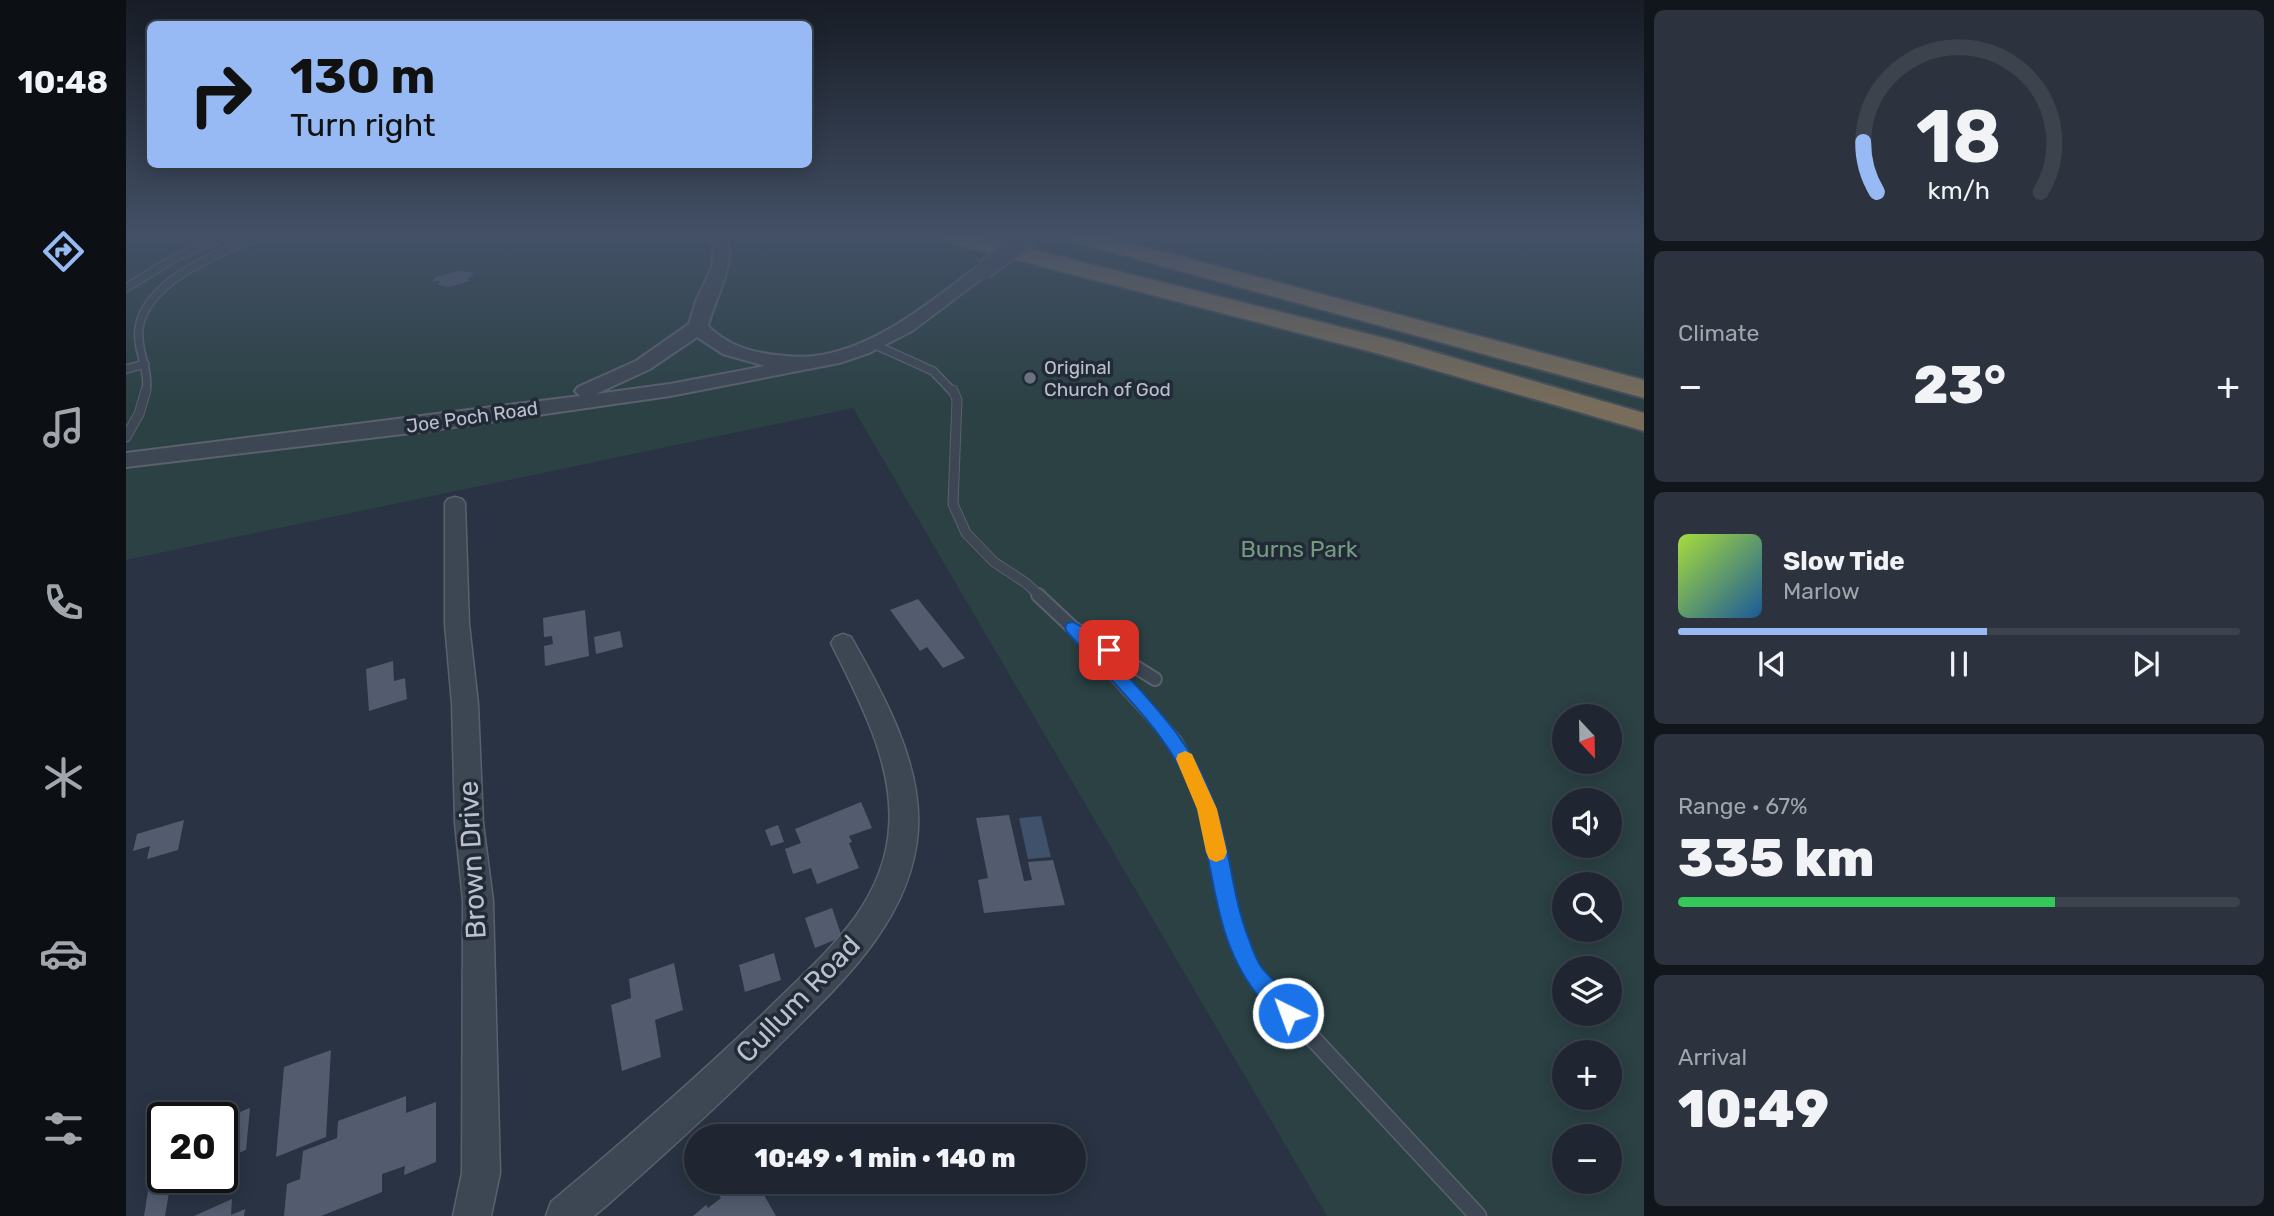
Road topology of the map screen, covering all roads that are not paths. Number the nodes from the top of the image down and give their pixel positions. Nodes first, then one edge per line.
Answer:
1 (160, 293) edge
2 (709, 293) edge
3 (953, 293) edge
4 (1173, 293) edge
5 (1289, 293) edge
6 (698, 327) junction
7 (871, 343) junction
8 (816, 362) junction
9 (145, 364) junction
10 (126, 369) edge
11 (1644, 389) edge
12 (556, 405) junction
13 (1644, 422) edge
14 (126, 437) edge
15 (126, 460) edge
16 (455, 503) dead end
17 (1073, 628) junction
18 (843, 642) dead end
19 (1155, 679) dead end
20 (472, 1216) edge
21 (565, 1216) edge
22 (1478, 1216) edge

1 - 9 lane
2 - 6 street
3 - 7 street, bridge
4 - 13 highway
5 - 11 highway
6 - 8 street
6 - 12 street
7 - 8 street
7 - 17 lane
8 - 12 street, Joe Poch Road
9 - 10 lane
9 - 14 lane
12 - 15 street, Joe Poch Road
16 - 20 street, Brown Drive
17 - 19 lane
17 - 22 lane
18 - 21 street, Cullum Road

